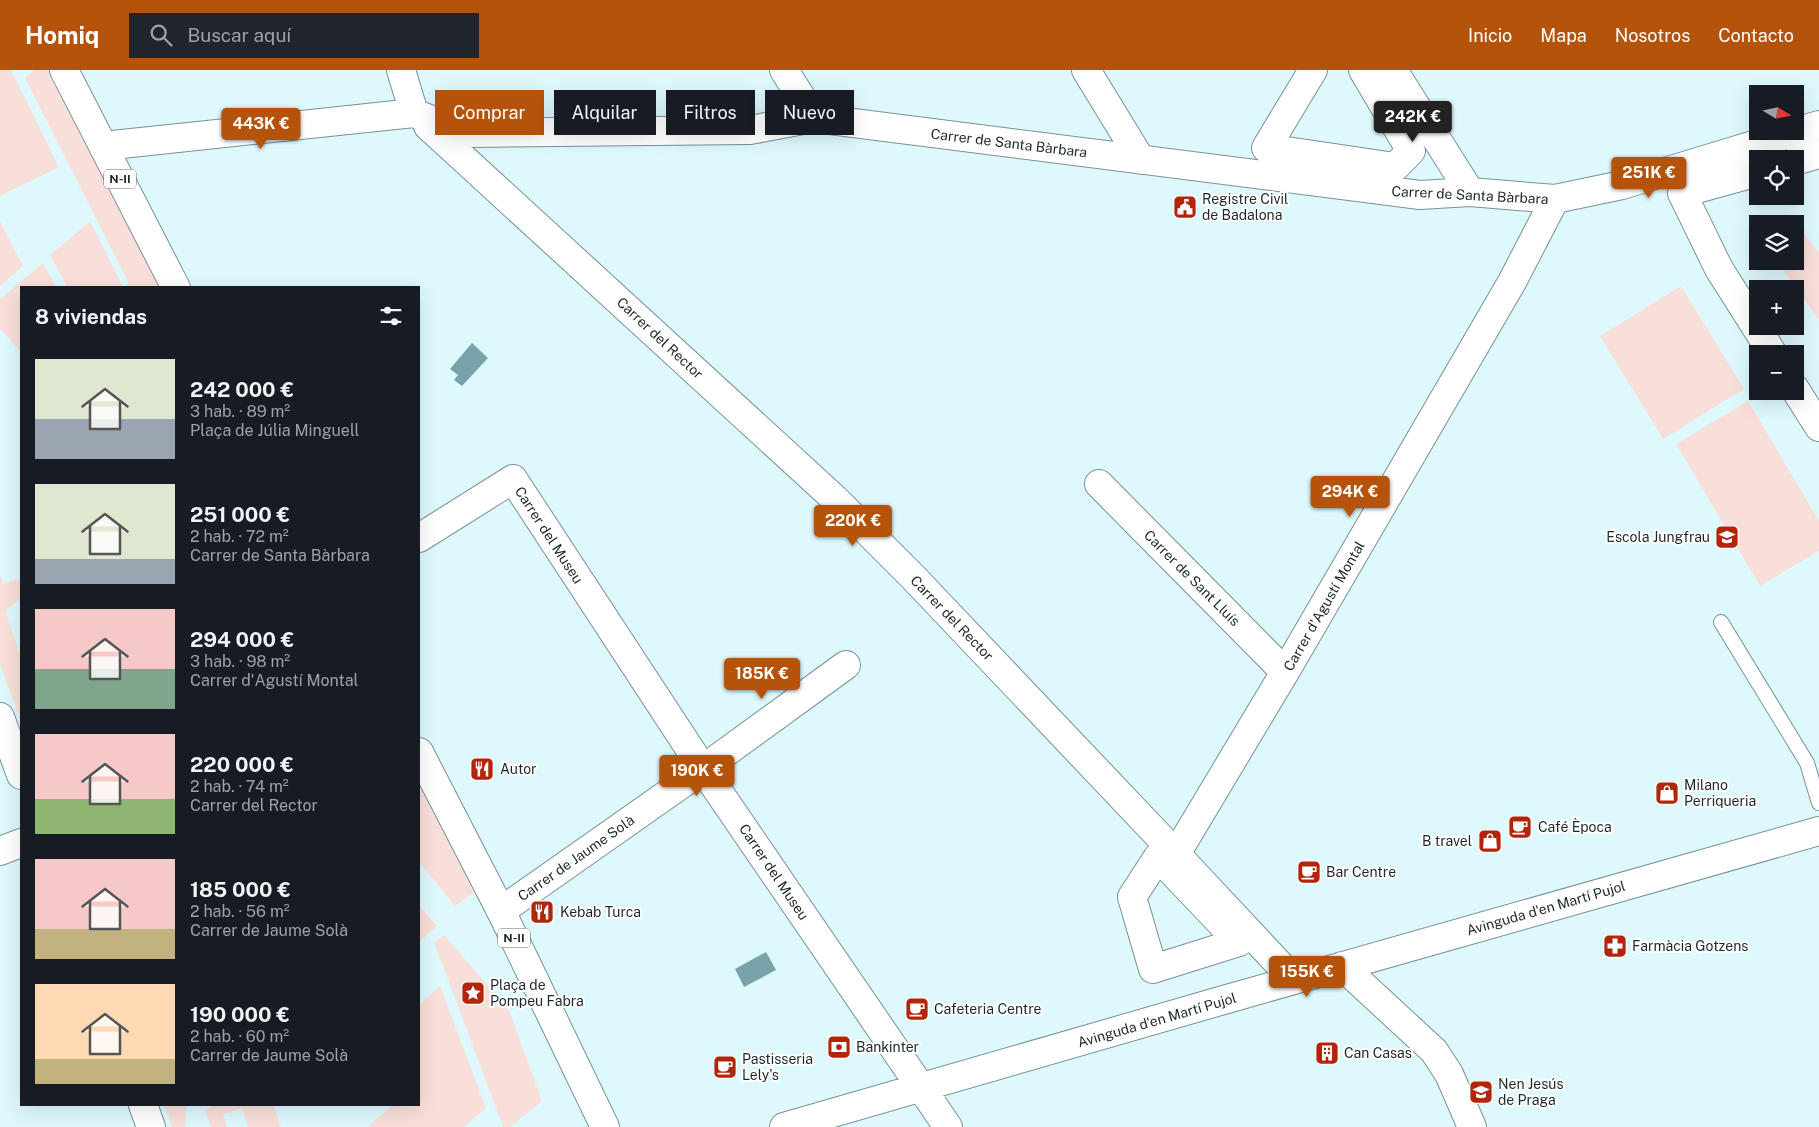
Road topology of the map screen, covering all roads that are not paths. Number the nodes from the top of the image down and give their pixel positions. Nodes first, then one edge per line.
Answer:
1 (64, 70) edge
2 (402, 70) edge
3 (784, 70) edge
4 (1086, 70) edge
5 (1313, 70) edge
6 (1363, 70) edge
7 (1393, 70) edge
8 (796, 90) edge
9 (414, 113) junction
10 (854, 123) edge
11 (1819, 125) edge
12 (765, 127) edge
13 (103, 146) junction
14 (1819, 154) edge
15 (1804, 158) edge
16 (1142, 160) junction
17 (1749, 175) edge
18 (1470, 192) junction
19 (1555, 199) junction
20 (175, 286) edge
21 (1766, 345) edge
22 (1802, 400) edge
23 (1819, 427) edge
24 (1099, 484) dead end
25 (420, 537) edge
26 (1721, 622) dead end
27 (846, 665) dead end
28 (1286, 672) junction
29 (0, 716) edge
30 (420, 754) edge
31 (703, 769) junction
32 (20, 772) edge
33 (1819, 803) edge
34 (1819, 831) edge
35 (20, 843) edge
36 (0, 851) edge
37 (1176, 854) junction
38 (501, 911) junction
39 (1342, 966) junction
40 (1294, 980) junction
41 (922, 1088) junction
42 (143, 1106) edge
43 (151, 1127) edge
44 (604, 1127) edge
45 (784, 1127) edge
46 (948, 1127) edge
47 (1472, 1127) edge

1 - 13 street, N-II
2 - 9 street
3 - 8 street
4 - 16 street
5 - 6 street
7 - 18 street
9 - 12 street, Carrer de Santa Bàrbara
9 - 13 street, Carrer de Santa Bàrbara
9 - 37 street, Carrer del Rector
10 - 16 street, Carrer de Santa Bàrbara
11 - 19 street, Carrer de Santa Bàrbara
13 - 20 street, N-II
14 - 15 street
16 - 18 street, Carrer de Santa Bàrbara
17 - 21 street
18 - 19 street, Carrer de Santa Bàrbara
19 - 28 street, Carrer d'Agustí Montal
22 - 23 street
24 - 28 street, Carrer de Sant Lluís
25 - 31 street, Carrer del Museu
26 - 33 lane
27 - 31 street, Carrer de Jaume Solà
28 - 37 street, Carrer d'Agustí Montal
29 - 32 street
30 - 38 street, N-II
31 - 38 street, Carrer de Jaume Solà
31 - 41 street, Carrer del Museu
34 - 39 street, Avinguda d'en Martí Pujol
35 - 36 street
37 - 40 street, Carrer del Rector
38 - 44 street, N-II
39 - 40 street, Avinguda d'en Martí Pujol
39 - 47 street
40 - 41 street, Avinguda d'en Martí Pujol
41 - 45 street, Avinguda d'en Martí Pujol
41 - 46 street, Carrer del Museu
42 - 43 street

